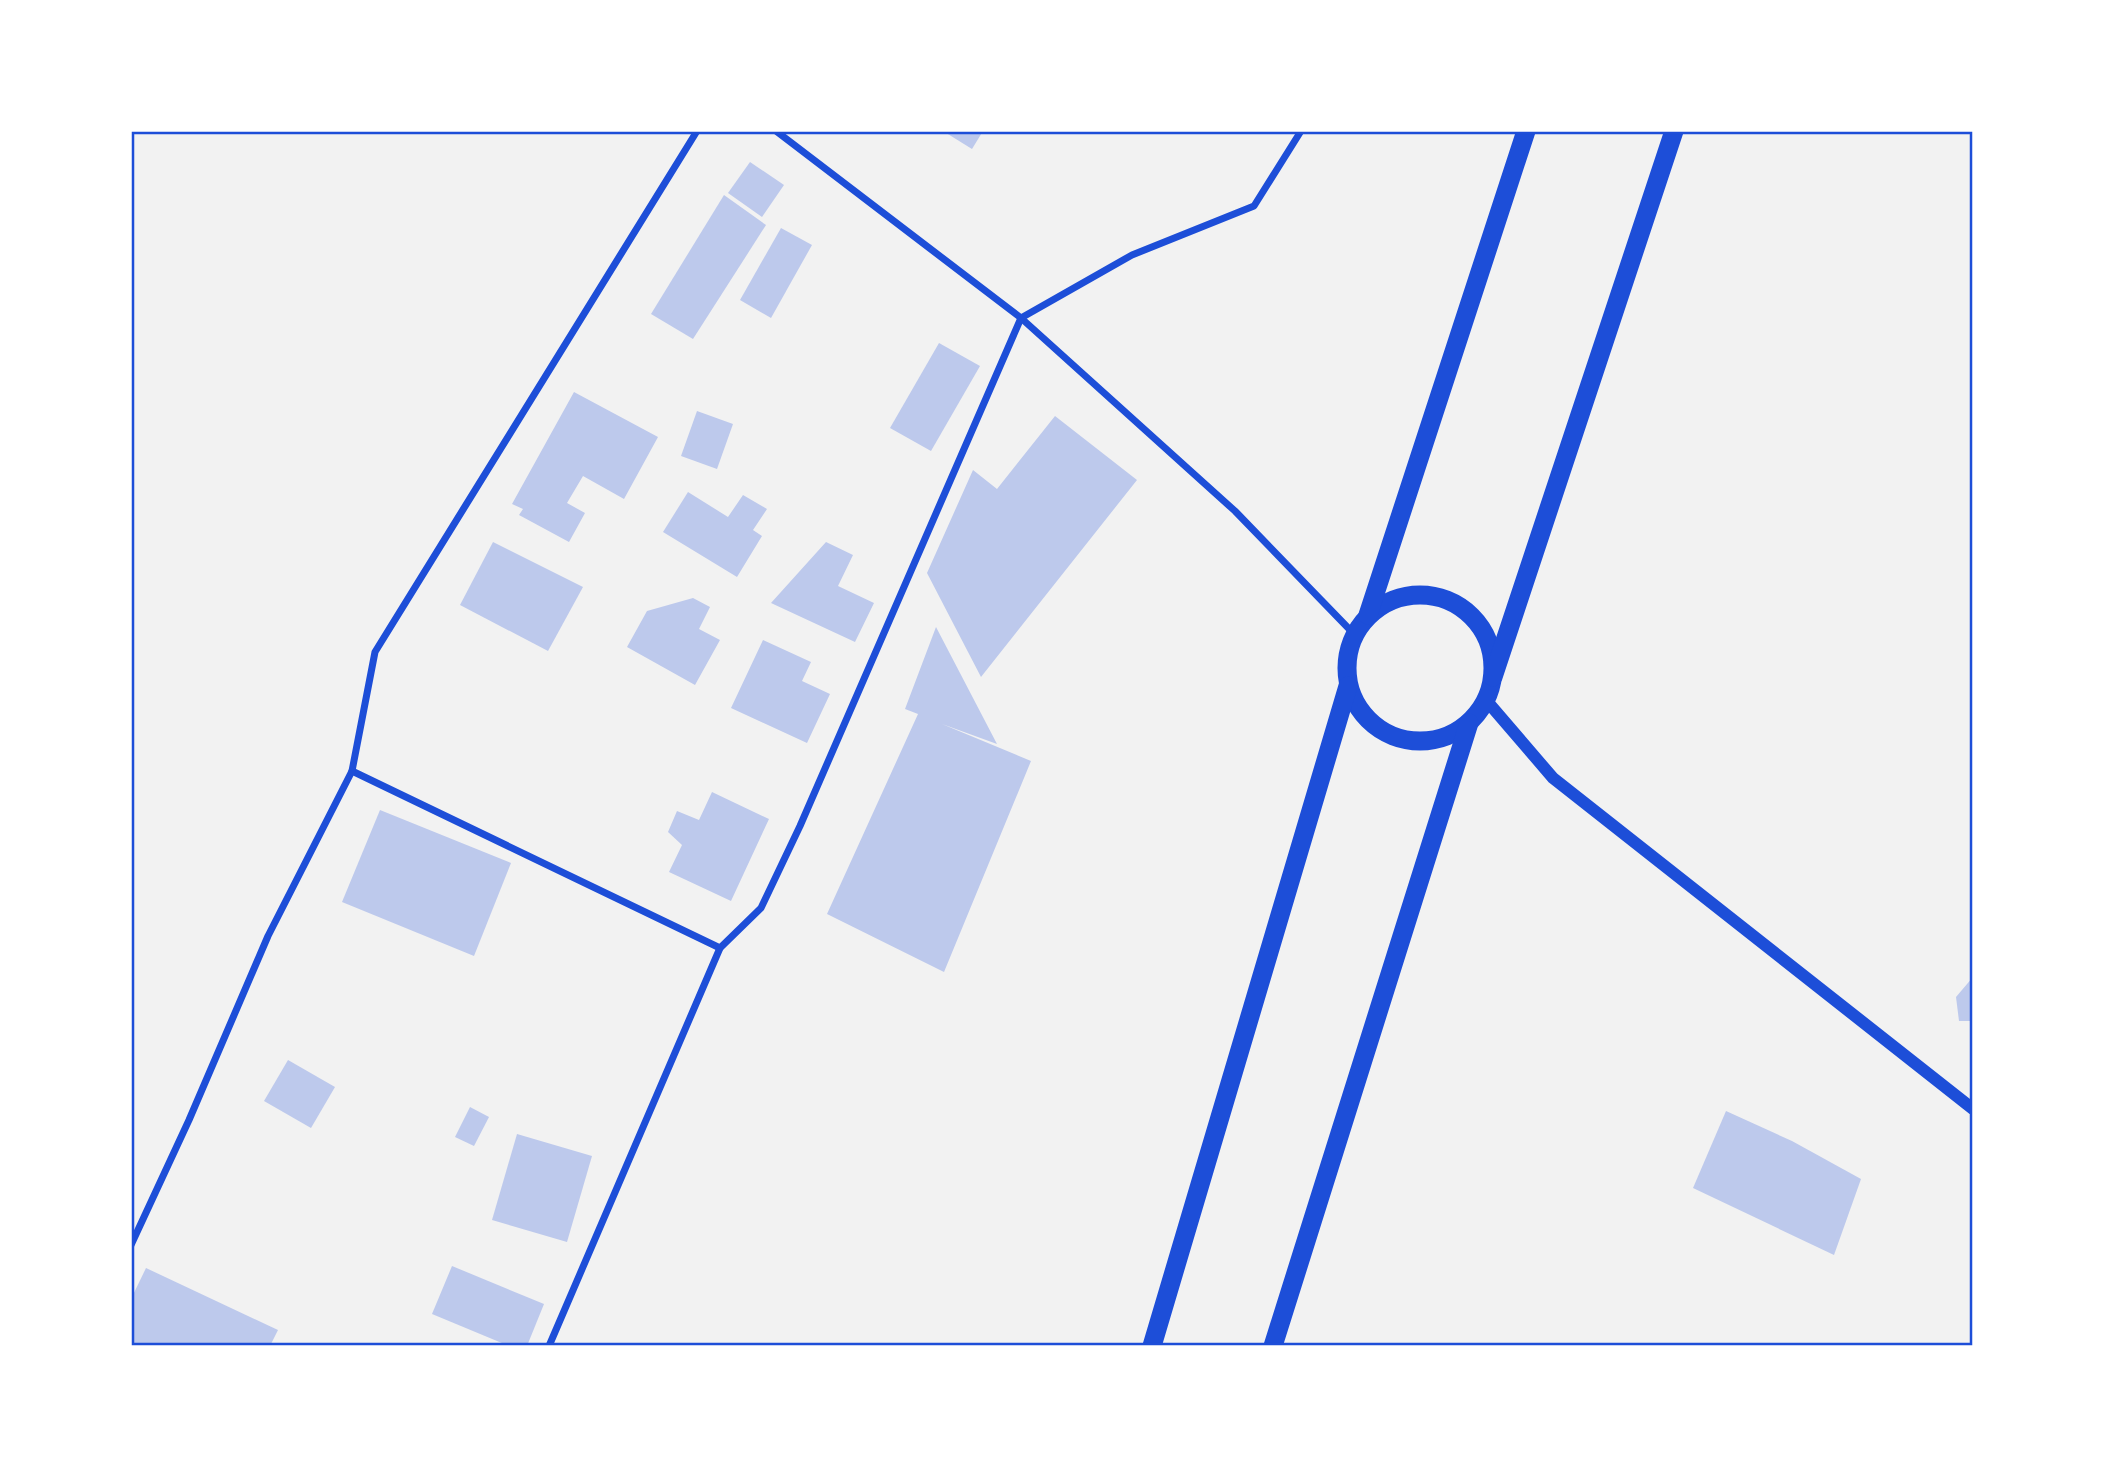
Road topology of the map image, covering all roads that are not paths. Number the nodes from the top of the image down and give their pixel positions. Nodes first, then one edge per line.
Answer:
1 (697, 131) edge
2 (776, 131) edge
3 (1301, 131) edge
4 (1526, 131) edge
5 (1674, 131) edge
6 (1021, 318) junction
7 (1368, 615) junction
8 (1354, 634) junction
9 (1493, 677) junction
10 (1348, 686) junction
11 (1486, 700) junction
12 (1469, 723) junction
13 (352, 771) junction
14 (720, 948) junction
15 (1973, 1109) edge
16 (131, 1245) edge
17 (549, 1346) edge
18 (1152, 1346) edge
19 (1273, 1346) edge

1 - 13 street
2 - 6 street
3 - 6 street
4 - 7 highway
5 - 9 highway
6 - 8 street
6 - 14 street
7 - 8 highway
7 - 9 highway
8 - 10 highway
9 - 11 highway
10 - 12 highway
10 - 18 highway
11 - 12 highway
11 - 15 street
12 - 19 highway
13 - 14 street
13 - 16 street
14 - 17 street

